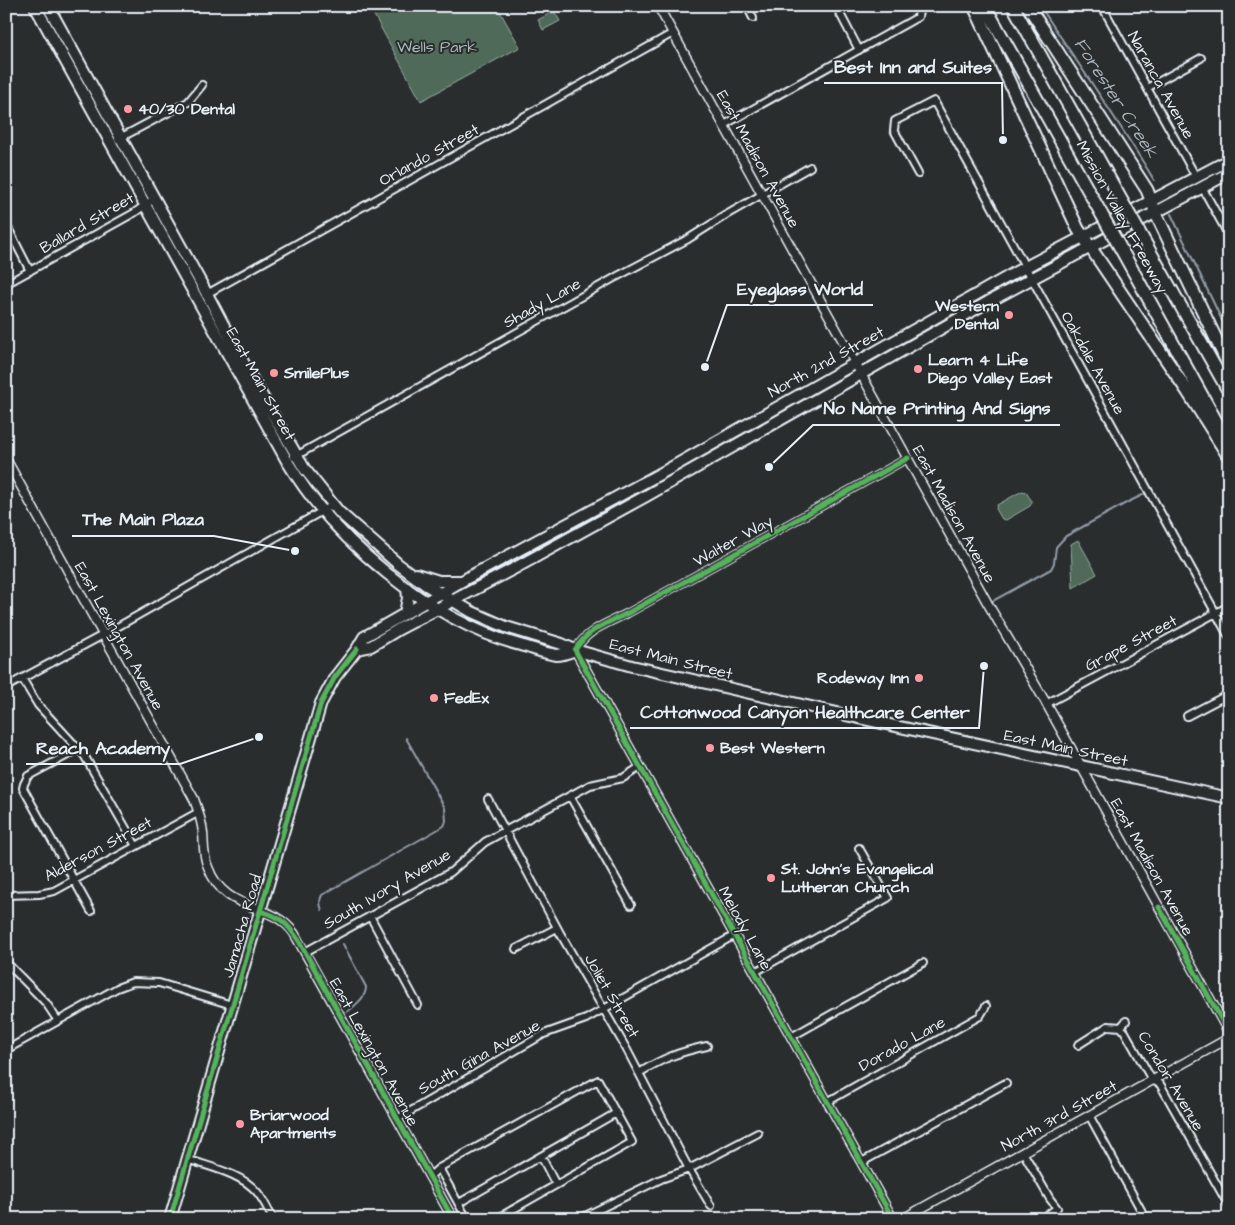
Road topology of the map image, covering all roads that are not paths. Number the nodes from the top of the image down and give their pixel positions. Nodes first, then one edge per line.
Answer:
1 (35, 6) edge
2 (48, 6) edge
3 (658, 6) edge
4 (747, 6) edge
5 (836, 6) edge
6 (974, 6) edge
7 (985, 6) edge
8 (1013, 6) edge
9 (1028, 6) edge
10 (1102, 6) edge
11 (918, 8) edge
12 (753, 18) dead end
13 (673, 33) junction
14 (858, 50) junction
15 (1201, 58) dead end
16 (202, 85) dead end
17 (1147, 88) junction
18 (724, 125) junction
19 (121, 138) junction
20 (110, 144) junction
21 (1226, 161) edge
22 (810, 167) dead end
23 (1229, 172) edge
24 (918, 174) dead end
25 (1196, 177) junction
26 (1202, 187) junction
27 (761, 194) junction
28 (154, 199) junction
29 (1168, 204) junction
30 (145, 205) junction
31 (1153, 206) junction
32 (6, 224) edge
33 (1083, 236) junction
34 (1229, 236) edge
35 (1091, 248) junction
36 (1026, 268) junction
37 (30, 270) junction
38 (1032, 279) junction
39 (6, 284) edge
40 (208, 294) junction
41 (197, 300) junction
42 (855, 363) junction
43 (1229, 366) edge
44 (861, 374) junction
45 (1229, 392) edge
46 (258, 398) junction
47 (761, 416) junction
48 (749, 438) junction
49 (1229, 444) edge
50 (297, 455) junction
51 (1229, 457) edge
52 (908, 458) junction
53 (6, 459) edge
54 (287, 461) junction
55 (667, 470) junction
56 (662, 486) junction
57 (624, 493) junction
58 (333, 504) junction
59 (602, 504) junction
60 (323, 510) junction
61 (610, 514) junction
62 (588, 526) junction
63 (406, 570) junction
64 (463, 580) junction
65 (407, 588) junction
66 (475, 588) junction
67 (440, 593) junction
68 (452, 601) junction
69 (426, 602) junction
70 (1229, 606) edge
71 (438, 609) junction
72 (405, 614) junction
73 (476, 614) junction
74 (1215, 614) junction
75 (103, 635) junction
76 (1229, 637) edge
77 (358, 648) junction
78 (575, 650) junction
79 (23, 680) junction
80 (6, 687) edge
81 (1229, 694) edge
82 (1046, 704) junction
83 (1187, 716) dead end
84 (79, 749) junction
85 (1081, 766) junction
86 (640, 767) junction
87 (570, 796) junction
88 (1229, 798) edge
89 (488, 799) dead end
90 (199, 812) junction
91 (505, 831) junction
92 (136, 846) junction
93 (859, 848) dead end
94 (74, 881) junction
95 (6, 895) edge
96 (631, 905) dead end
97 (91, 911) dead end
98 (260, 911) junction
99 (370, 916) junction
100 (558, 928) junction
101 (734, 935) junction
102 (516, 948) dead end
103 (305, 952) junction
104 (6, 962) edge
105 (923, 963) dead end
106 (756, 972) junction
107 (232, 1004) junction
108 (418, 1005) dead end
109 (986, 1006) dead end
110 (603, 1008) junction
111 (58, 1021) junction
112 (1126, 1021) dead end
113 (1118, 1026) junction
114 (1229, 1033) edge
115 (791, 1037) junction
116 (1229, 1038) edge
117 (1078, 1045) dead end
118 (707, 1046) dead end
119 (6, 1050) edge
120 (639, 1073) junction
121 (1152, 1080) junction
122 (1006, 1083) dead end
123 (827, 1102) junction
124 (616, 1113) junction
125 (1088, 1115) junction
126 (397, 1119) junction
127 (758, 1133) dead end
128 (1023, 1152) junction
129 (541, 1156) junction
130 (187, 1159) junction
131 (862, 1162) junction
132 (440, 1168) junction
133 (689, 1169) junction
134 (430, 1176) junction
135 (556, 1185) junction
136 (459, 1203) junction
137 (711, 1206) dead end
138 (1229, 1206) edge
139 (170, 1219) edge
140 (273, 1219) edge
141 (453, 1219) edge
142 (468, 1219) edge
143 (496, 1219) edge
144 (579, 1219) edge
145 (893, 1219) edge
146 (902, 1219) edge
147 (1042, 1219) edge
148 (1146, 1219) edge

1 - 20 main road, East Main Street
2 - 19 main road, East Main Street
3 - 13 street, East Madison Avenue
4 - 12 street
5 - 14 street
6 - 33 highway
7 - 49 highway, Mission Valley Freeway, bridge
8 - 45 highway, Mission Valley Freeway, bridge
9 - 31 highway
10 - 17 street, Naranca Avenue
11 - 14 street
13 - 18 street, East Madison Avenue
13 - 40 street, Orlando Street
14 - 18 street
15 - 17 street
16 - 19 street
17 - 25 street, Naranca Avenue
18 - 27 street, East Madison Avenue
19 - 20 street
19 - 28 main road, East Main Street
20 - 30 main road, East Main Street
21 - 25 main road, North 2nd Street
21 - 26 main road
22 - 27 street, Shady Lane
23 - 26 main road, North 2nd Street
24 - 36 street, Oakdale Avenue
25 - 29 main road
25 - 31 main road, North 2nd Street
26 - 29 main road, North 2nd Street
26 - 34 street
27 - 42 street, East Madison Avenue
27 - 50 street, Shady Lane
28 - 30 street, Ballard Street
28 - 40 main road, East Main Street
29 - 31 main road, North 2nd Street
30 - 37 street, Ballard Street
30 - 41 main road, East Main Street
31 - 33 main road, North 2nd Street
31 - 35 main road, North 2nd Street
31 - 43 highway
32 - 37 street
33 - 35 highway
33 - 36 main road, North 2nd Street
35 - 38 main road, North 2nd Street
35 - 51 highway
36 - 38 street, Oakdale Avenue
36 - 42 main road, North 2nd Street
37 - 39 street, Ballard Street
38 - 44 main road, North 2nd Street
38 - 74 street, Oakdale Avenue
40 - 41 street, Orlando Street
40 - 46 main road, East Main Street
41 - 46 main road, East Main Street
42 - 44 street, East Madison Avenue
42 - 47 main road, North 2nd Street
44 - 48 main road, North 2nd Street
44 - 52 street, East Madison Avenue
46 - 50 main road, East Main Street
46 - 54 main road, East Main Street
47 - 48 main road
47 - 55 main road, North 2nd Street
48 - 56 main road, North 2nd Street
50 - 54 street, Shady Lane
50 - 58 main road, East Main Street
52 - 78 street, Walter Way
52 - 82 street, East Madison Avenue
53 - 75 street, East Lexington Avenue
54 - 60 main road, East Main Street
55 - 56 main road
55 - 57 main road, North 2nd Street
56 - 61 main road, North 2nd Street
57 - 59 main road, North 2nd Street
57 - 61 main road
58 - 60 street
58 - 63 main road, East Main Street
59 - 62 main road
59 - 64 main road, North 2nd Street
60 - 65 main road, East Main Street
60 - 75 street
61 - 62 main road, North 2nd Street
62 - 66 main road, North 2nd Street
63 - 64 main road
63 - 67 main road, East Main Street
64 - 67 main road, North 2nd Street
65 - 69 main road, East Main Street
65 - 72 main road
66 - 68 main road, North 2nd Street
66 - 73 main road
67 - 68 main road, East Main Street
67 - 69 main road, Jamacha Road
68 - 71 main road
68 - 73 main road, East Main Street
69 - 71 main road, East Main Street
69 - 72 main road, Jamacha Road
70 - 74 street, Grape Street
71 - 77 main road
71 - 78 main road, East Main Street
72 - 77 main road, Jamacha Road
73 - 78 main road, East Main Street
74 - 76 street, Oakdale Avenue
74 - 82 street, Grape Street
75 - 79 street
75 - 90 street, East Lexington Avenue
77 - 98 main road, Jamacha Road
78 - 85 main road, East Main Street
78 - 86 street, Melody Lane
79 - 80 street
79 - 84 street
81 - 83 street
82 - 85 street, East Madison Avenue
84 - 92 street
84 - 94 street
85 - 88 main road, East Main Street
85 - 114 street, East Madison Avenue
86 - 87 street, South Ivory Avenue
86 - 101 street, Melody Lane
87 - 91 street, South Ivory Avenue
87 - 96 street
89 - 91 street, Joliet Street
90 - 92 street, Alderson Street
90 - 98 street, East Lexington Avenue
91 - 99 street, South Ivory Avenue
91 - 100 street, Joliet Street
92 - 94 street, Alderson Street
93 - 106 street
94 - 95 street, Alderson Street
94 - 97 street
98 - 103 street, East Lexington Avenue
98 - 107 main road, Jamacha Road
99 - 103 street, South Ivory Avenue
99 - 108 street
100 - 102 street
100 - 110 street, Joliet Street
101 - 106 street, Melody Lane
101 - 110 street, South Gina Avenue
103 - 126 street, East Lexington Avenue
104 - 111 street
105 - 115 street
106 - 115 street, Melody Lane
107 - 111 street
107 - 130 main road, Jamacha Road
109 - 123 street, Dorado Lane
110 - 120 street, Joliet Street
110 - 126 street, South Gina Avenue
111 - 119 street
112 - 113 street
113 - 117 street
113 - 121 street, Condor Avenue
115 - 123 street, Melody Lane
116 - 121 street, North 3rd Street
118 - 120 street
120 - 133 street, Joliet Street
121 - 125 street, North 3rd Street
121 - 138 street, Condor Avenue
122 - 131 street
123 - 131 street, Melody Lane
124 - 129 street
124 - 132 street
124 - 135 street
125 - 128 street, North 3rd Street
125 - 148 street
126 - 134 street, East Lexington Avenue
127 - 133 street
128 - 146 street, North 3rd Street
128 - 147 street
129 - 135 street
129 - 136 street
130 - 139 main road, Jamacha Road
130 - 140 street
131 - 145 street, Melody Lane
132 - 134 street
132 - 136 street
133 - 137 street, Joliet Street
133 - 144 street
134 - 141 street, East Lexington Avenue
135 - 143 street
136 - 142 street

